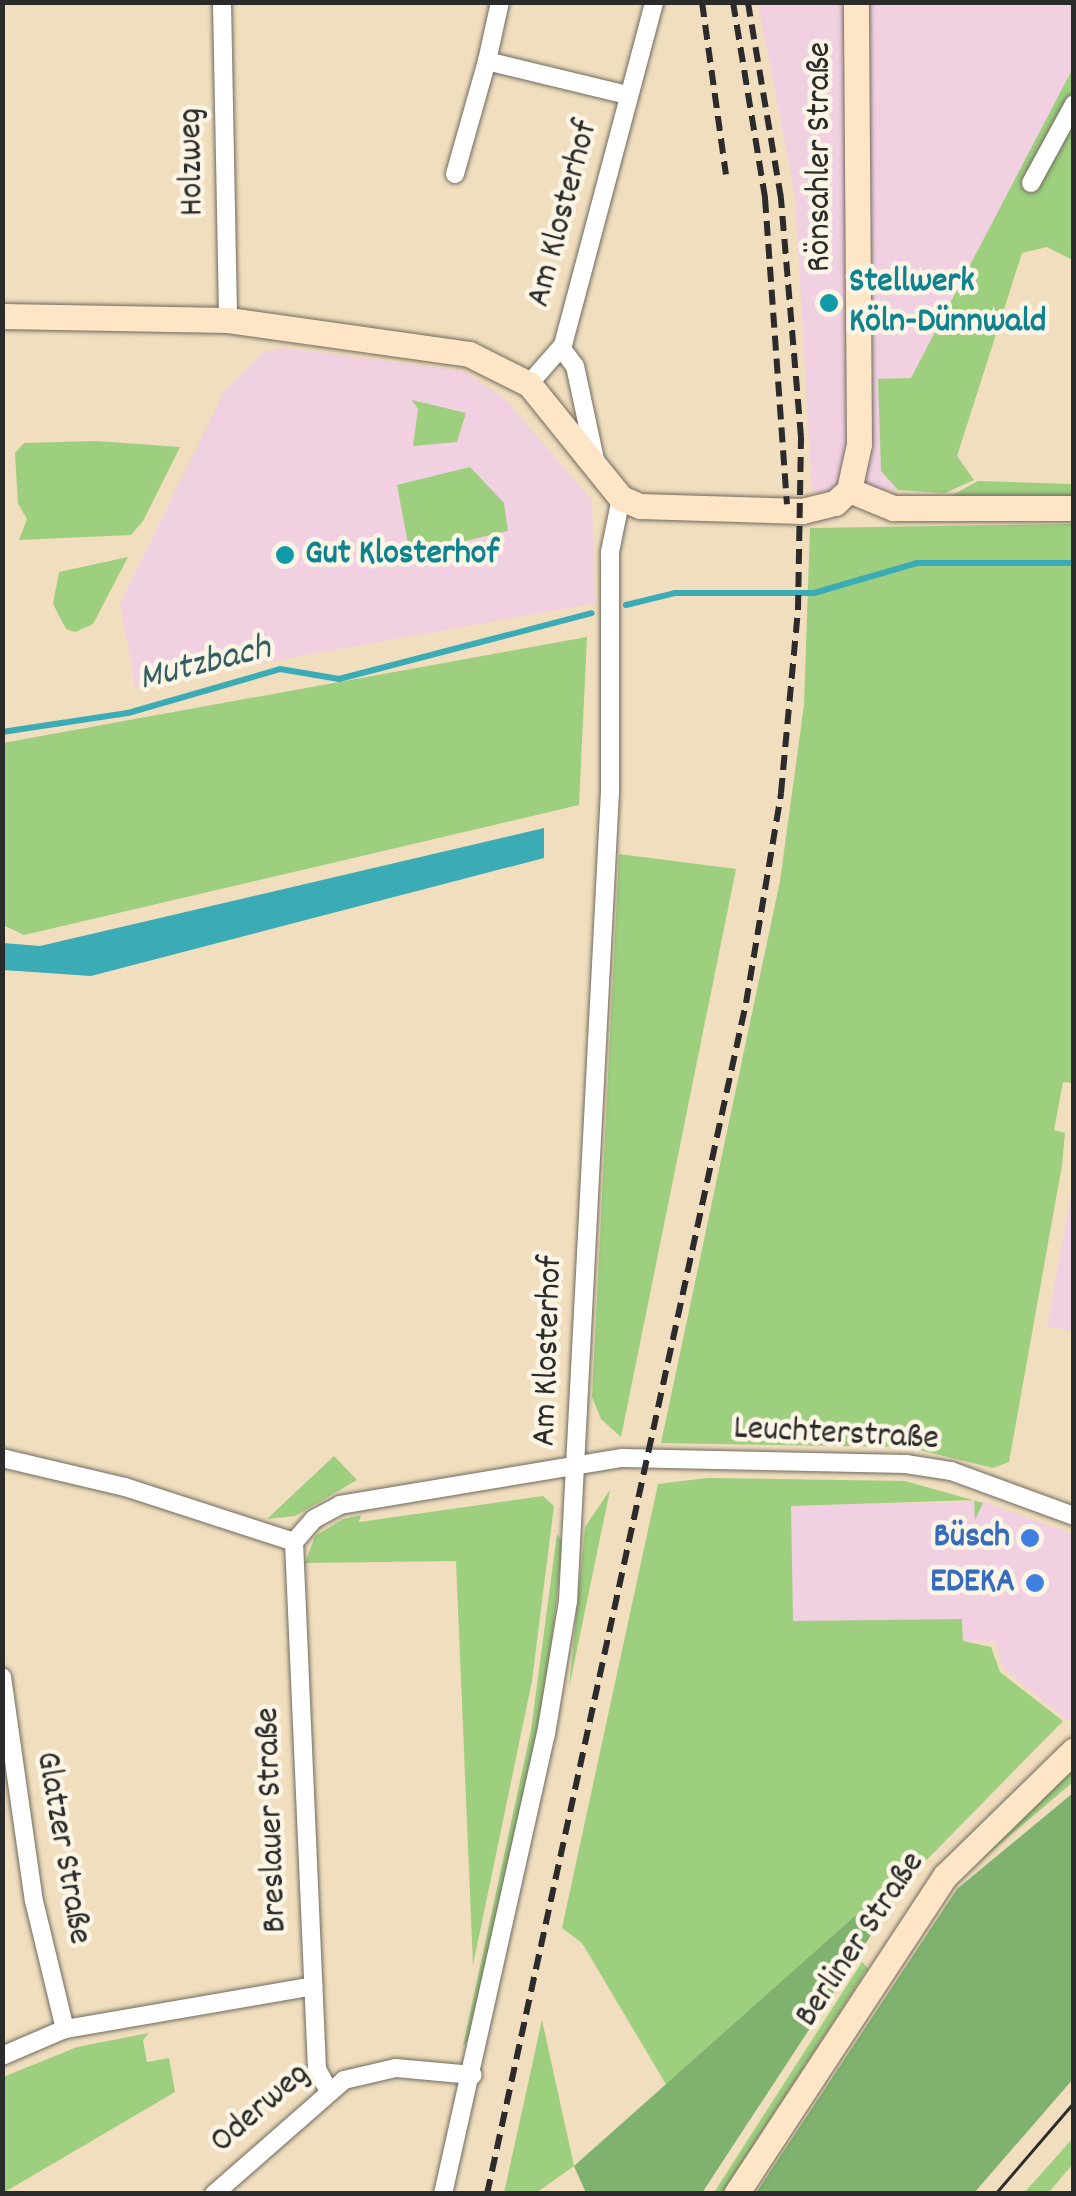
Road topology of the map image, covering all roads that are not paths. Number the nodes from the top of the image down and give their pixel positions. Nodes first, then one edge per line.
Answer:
1 (222, 2) edge
2 (500, 2) edge
3 (654, 2) edge
4 (856, 2) edge
5 (487, 61) junction
6 (628, 95) junction
7 (1074, 104) edge
8 (455, 174) dead end
9 (1031, 183) dead end
10 (2, 316) edge
11 (228, 320) junction
12 (562, 349) junction
13 (530, 384) junction
14 (597, 469) junction
15 (850, 490) junction
16 (622, 498) junction
17 (1074, 508) edge
18 (2, 1458) edge
19 (577, 1466) junction
20 (1074, 1516) edge
21 (294, 1542) junction
22 (2, 1676) edge
23 (1074, 1750) edge
24 (313, 1986) junction
25 (65, 2029) junction
26 (2, 2056) edge
27 (472, 2076) junction
28 (329, 2092) junction
29 (214, 2194) edge
30 (444, 2194) edge
31 (736, 2194) edge

1 - 11 street, Holzweg
2 - 5 street
3 - 6 street, Am Klosterhof
4 - 15 main road, Rönsahler Straße
5 - 6 street, Am Klosterhof
5 - 8 street
6 - 12 street, Am Klosterhof
7 - 9 street
10 - 11 main road
11 - 13 main road
12 - 13 street, Am Klosterhof
12 - 14 street, Am Klosterhof
13 - 14 main road
14 - 16 main road
15 - 16 main road
15 - 17 main road
16 - 19 street, Am Klosterhof
18 - 21 street
19 - 20 street, Leuchterstraße
19 - 21 street, Leuchterstraße
19 - 27 street, Am Klosterhof
21 - 24 street, Breslauer Straße
22 - 25 street, Glatzer Straße
23 - 31 main road, Berliner Straße
24 - 25 street
24 - 28 street, Breslauer Straße
25 - 26 street
27 - 28 street, Oderweg
27 - 30 street, Am Klosterhof
28 - 29 street, Oderweg

